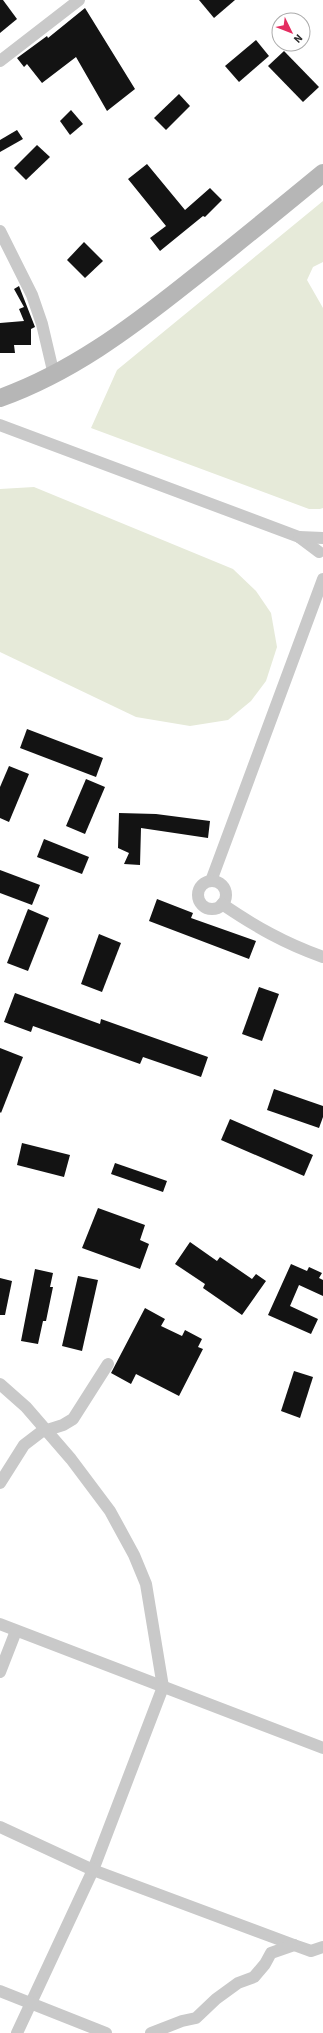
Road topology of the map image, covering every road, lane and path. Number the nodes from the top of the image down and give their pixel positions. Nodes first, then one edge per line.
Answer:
1 (79, 0) edge
2 (0, 61) edge
3 (323, 172) edge
4 (0, 230) edge
5 (54, 376) junction
6 (0, 398) edge
7 (0, 425) edge
8 (298, 537) junction
9 (323, 539) edge
10 (321, 555) edge
11 (323, 579) edge
12 (211, 881) junction
13 (222, 904) junction
14 (323, 957) edge
15 (108, 1364) dead end
16 (0, 1384) edge
17 (47, 1431) junction
18 (0, 1483) edge
19 (0, 1624) edge
20 (16, 1631) junction
21 (0, 1672) edge
22 (163, 1687) junction
23 (323, 1748) edge
24 (0, 1827) edge
25 (93, 1870) junction
26 (294, 1945) junction
27 (323, 1947) edge
28 (0, 1991) edge
29 (31, 2002) junction
30 (84, 2028) edge
31 (17, 2033) edge
32 (106, 2033) edge
33 (152, 2033) edge

1 - 2 street
3 - 5 street
4 - 5 street
5 - 6 street
7 - 8 street
8 - 9 street
8 - 10 street
9 - 10 street
11 - 12 street
12 - 13 street
12 - 13 street
13 - 14 street
15 - 17 street
16 - 17 street
17 - 18 street
17 - 22 street
19 - 20 street
20 - 21 street
20 - 22 street
22 - 23 street
22 - 25 street
24 - 25 street
25 - 26 street
25 - 29 street
26 - 27 street
26 - 33 street
28 - 29 street
29 - 30 street
29 - 31 street
30 - 32 street

